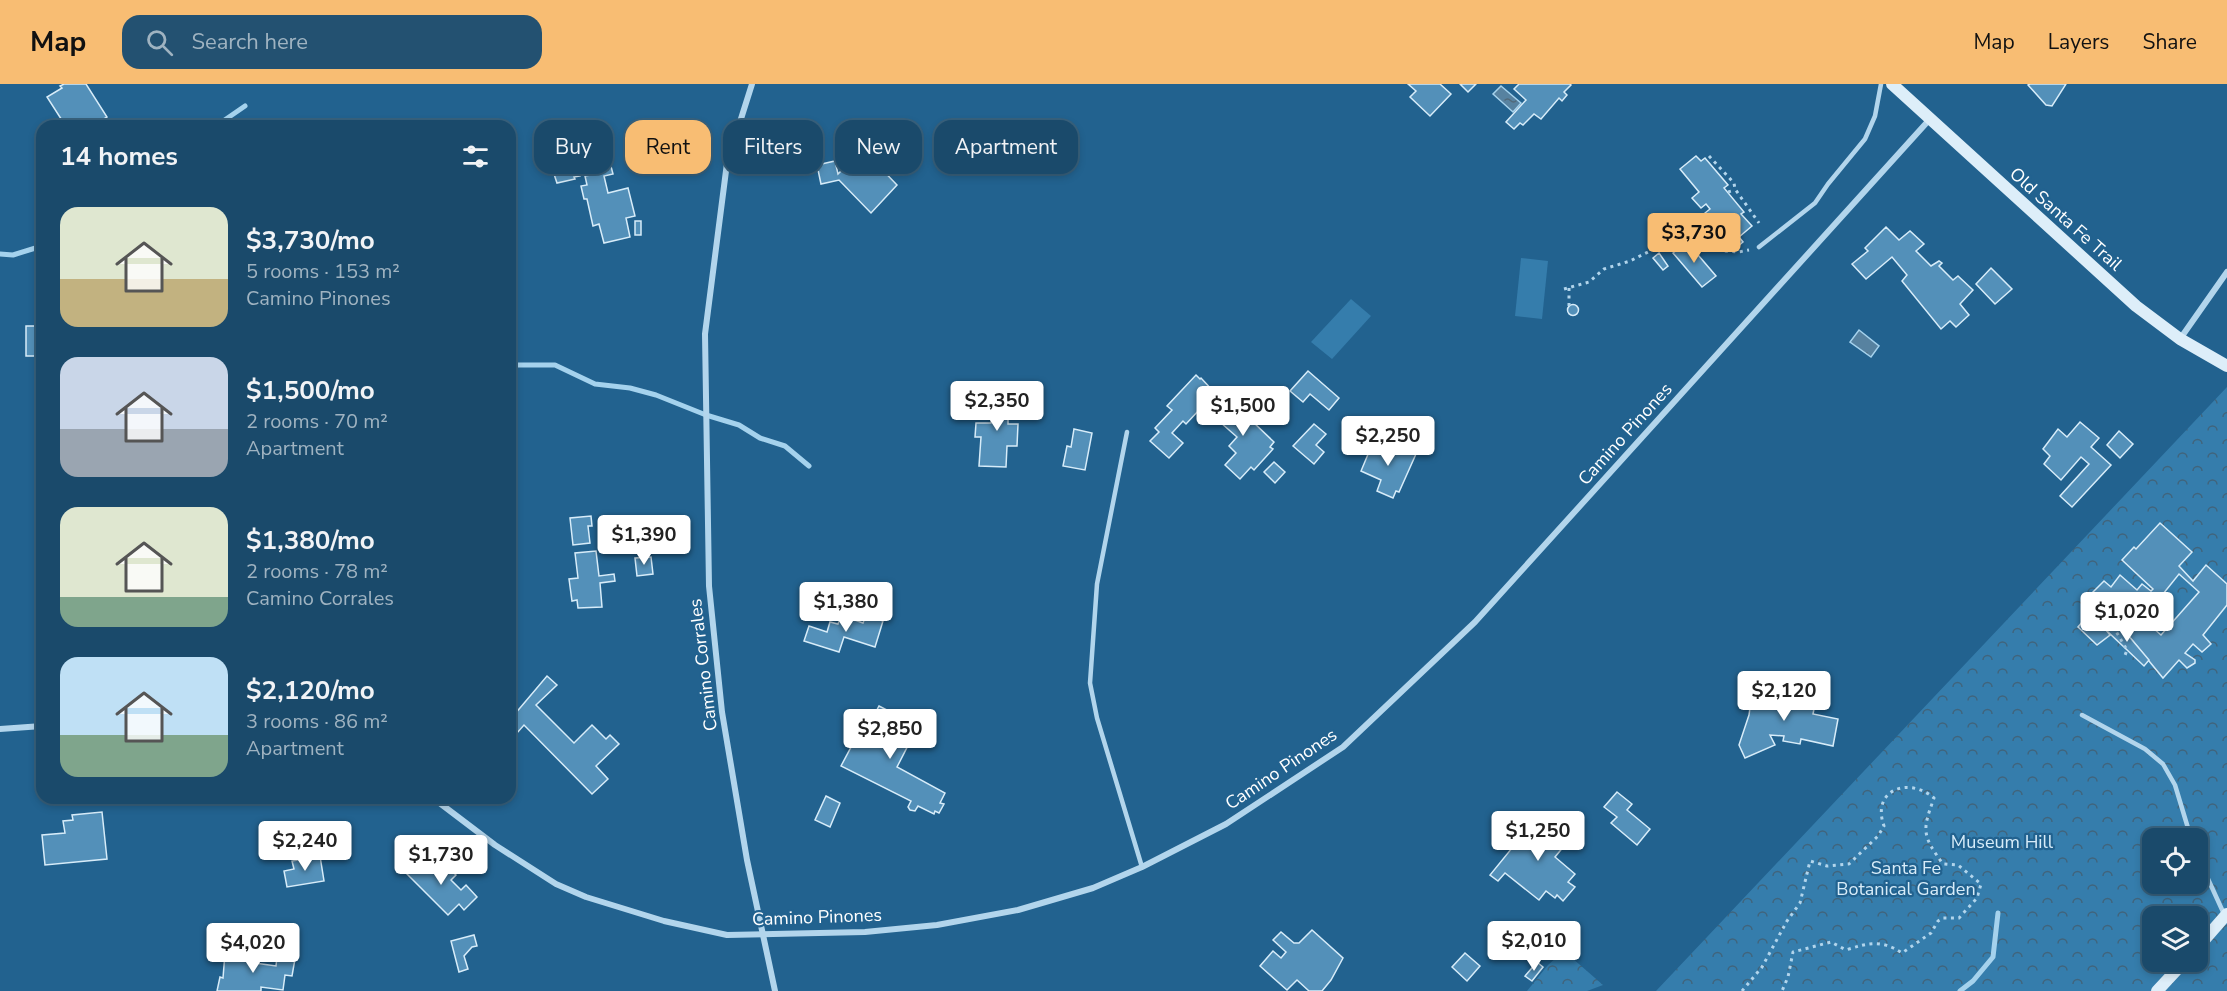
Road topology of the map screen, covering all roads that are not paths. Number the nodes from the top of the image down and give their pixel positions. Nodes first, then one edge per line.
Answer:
1 (752, 84) edge
2 (1881, 84) edge
3 (1892, 84) edge
4 (1929, 120) junction
5 (1759, 247) dead end
6 (2227, 272) edge
7 (2180, 339) junction
8 (2227, 366) edge
9 (1127, 432) dead end
10 (2082, 715) dead end
11 (36, 726) edge
12 (0, 729) edge
13 (441, 804) edge
14 (2188, 828) edge
15 (1142, 867) junction
16 (2208, 878) edge
17 (2226, 915) edge
18 (763, 935) junction
19 (2208, 936) edge
20 (2175, 972) edge
21 (775, 991) edge
22 (2157, 991) edge

1 - 18 street, Camino Corrales
2 - 5 lane
3 - 4 street, Old Santa Fe Trail
4 - 7 street, Old Santa Fe Trail
4 - 15 street, Camino Pinones
6 - 7 street
7 - 8 street, Old Santa Fe Trail
9 - 15 lane
10 - 14 lane
11 - 12 street
13 - 18 street, Camino Pinones
15 - 18 street, Camino Pinones
16 - 17 lane
17 - 19 street
18 - 21 street, Camino Corrales
20 - 22 street

